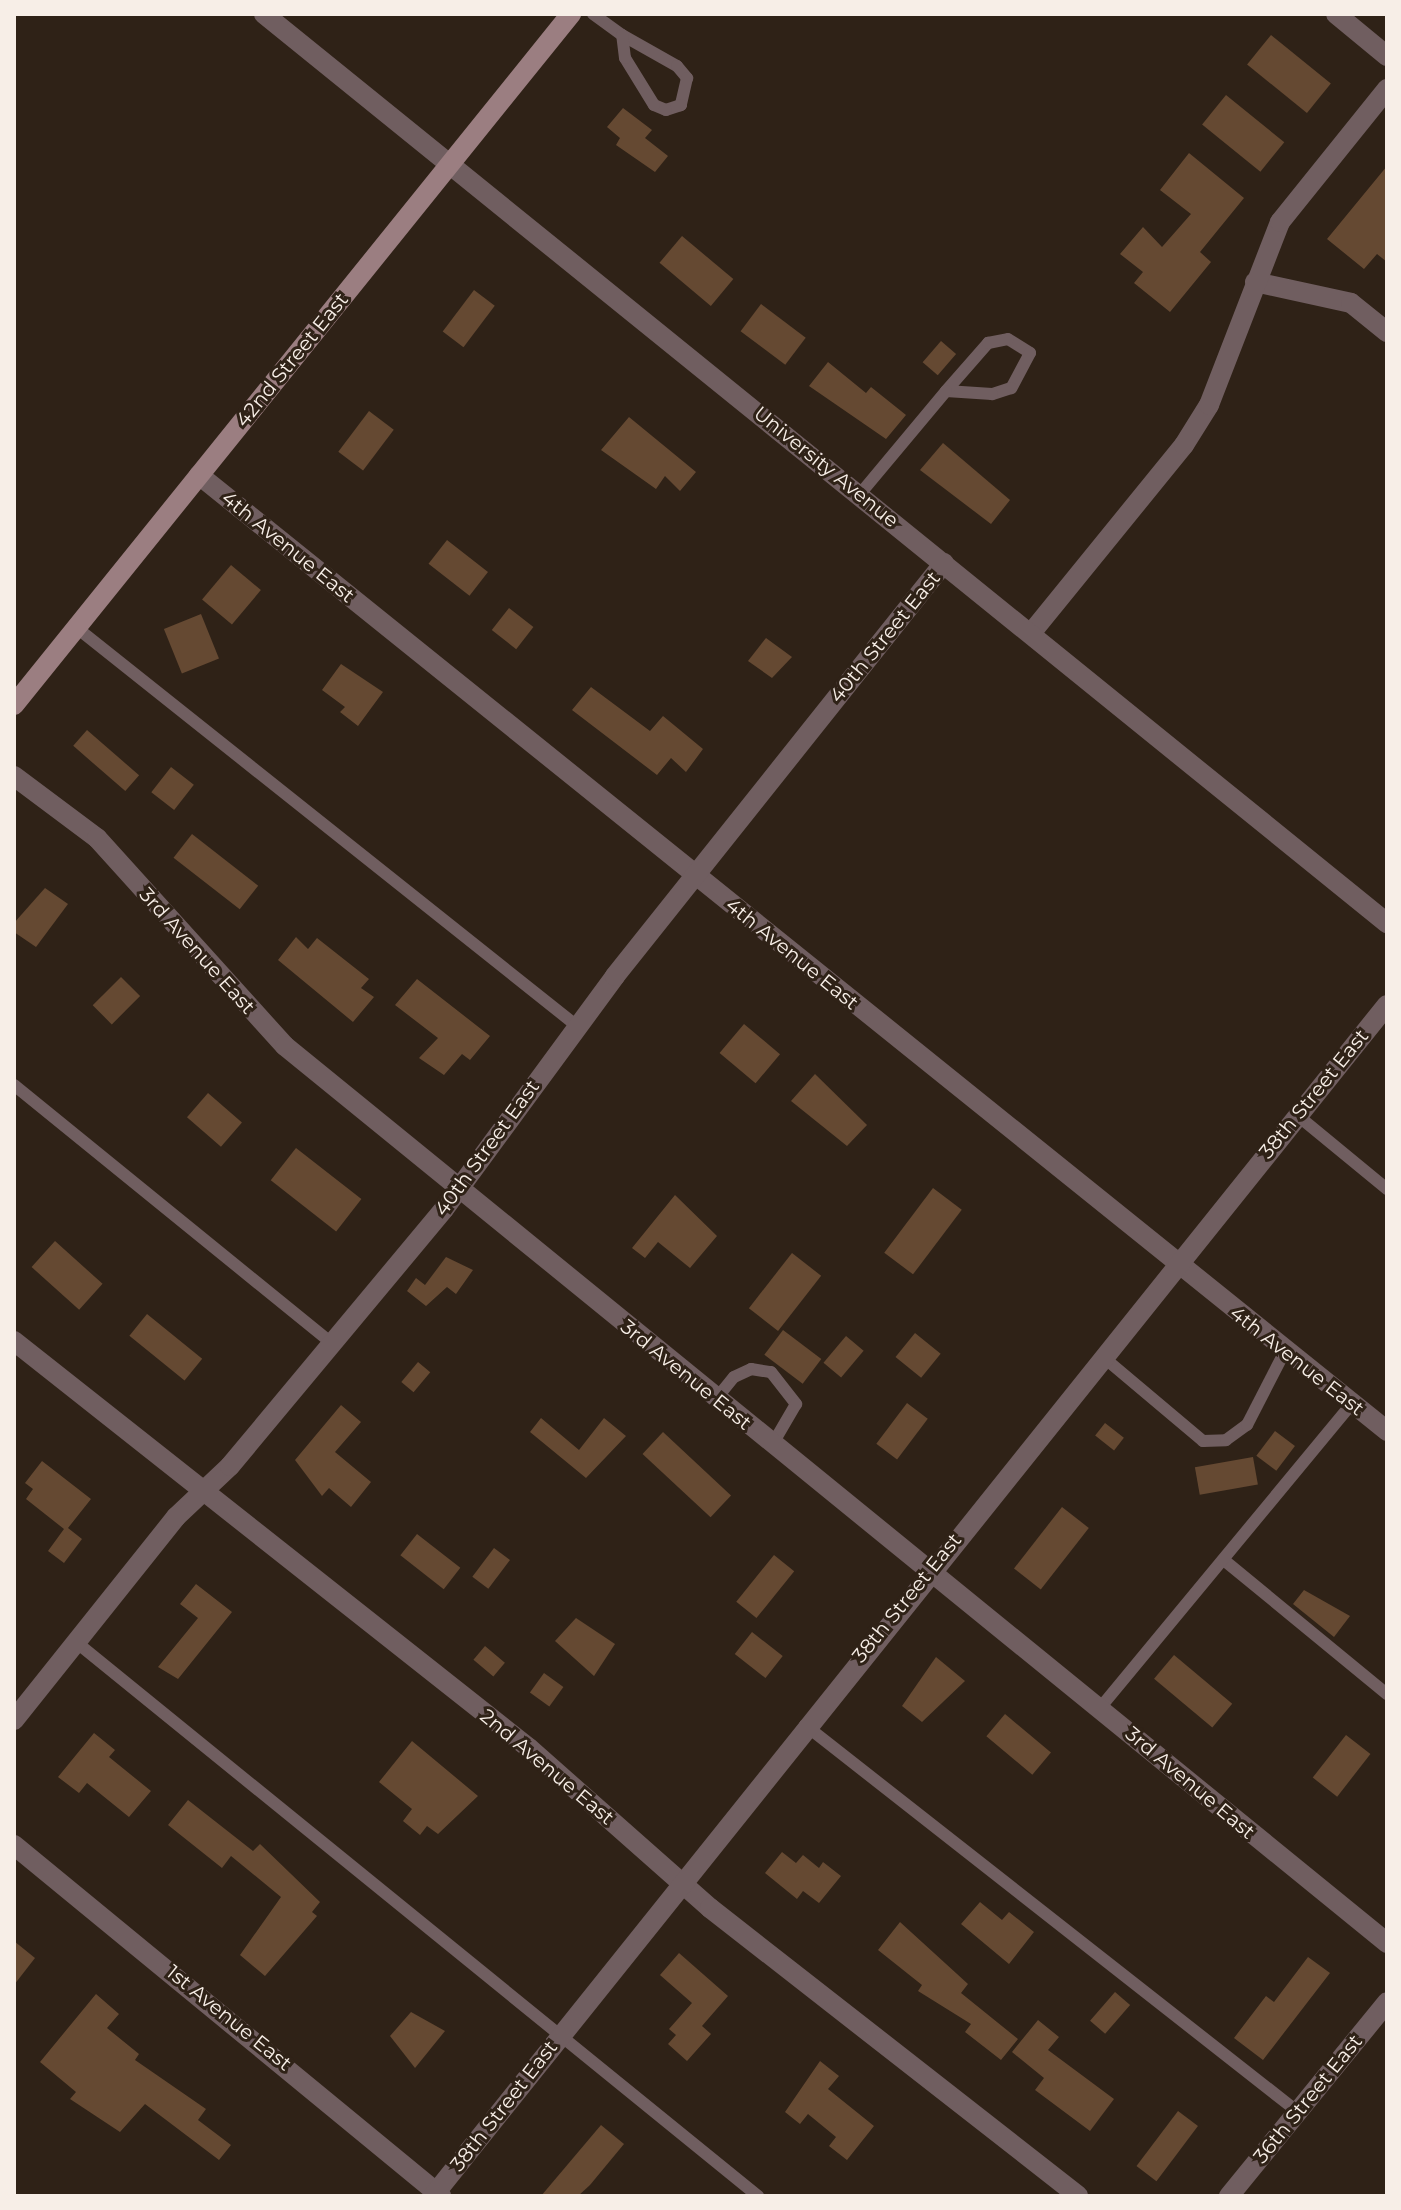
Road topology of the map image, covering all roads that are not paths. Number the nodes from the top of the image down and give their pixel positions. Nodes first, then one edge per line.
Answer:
1 (264, 14) edge
2 (571, 14) edge
3 (593, 14) edge
4 (1336, 14) edge
5 (622, 35) junction
6 (1387, 56) edge
7 (1387, 89) edge
8 (448, 165) junction
9 (1255, 282) junction
10 (1387, 332) edge
11 (946, 391) junction
12 (199, 475) junction
13 (860, 494) junction
14 (944, 563) junction
15 (77, 628) junction
16 (1032, 632) junction
17 (14, 705) edge
18 (14, 776) edge
19 (696, 875) junction
20 (1387, 923) edge
21 (1387, 1005) edge
22 (577, 1026) junction
23 (14, 1085) edge
24 (1297, 1115) junction
25 (457, 1188) junction
26 (1387, 1189) edge
27 (1175, 1264) junction
28 (14, 1341) edge
29 (333, 1344) junction
30 (1285, 1351) junction
31 (1102, 1356) junction
32 (716, 1399) junction
33 (1352, 1403) junction
34 (1387, 1431) edge
35 (772, 1445) junction
36 (203, 1492) junction
37 (1225, 1561) junction
38 (930, 1569) junction
39 (76, 1642) junction
40 (1387, 1694) edge
41 (1100, 1708) junction
42 (14, 1720) edge
43 (805, 1725) junction
44 (14, 1845) edge
45 (680, 1882) junction
46 (1387, 1943) edge
47 (1387, 2002) edge
48 (560, 2035) junction
49 (1298, 2112) junction
50 (437, 2195) edge
51 (758, 2196) edge
52 (1078, 2196) edge
53 (1229, 2196) edge

1 - 8 street, University Avenue
2 - 8 main road, 42nd Street East
3 - 5 lane
4 - 6 street
5 - 5 lane
7 - 9 street
8 - 12 main road, 42nd Street East
8 - 13 street, University Avenue
9 - 10 street
9 - 16 street
11 - 11 lane
11 - 13 lane
12 - 15 main road, 42nd Street East
12 - 19 street, 4th Avenue East
13 - 14 street, University Avenue
14 - 16 street, University Avenue
14 - 19 street, 40th Street East
15 - 17 main road, 42nd Street East
15 - 22 lane
16 - 20 street, University Avenue
18 - 25 street, 3rd Avenue East
19 - 22 street, 40th Street East
19 - 27 street, 4th Avenue East
21 - 24 street, 38th Street East
22 - 25 street, 40th Street East
23 - 29 lane
24 - 26 lane
24 - 27 street, 38th Street East
25 - 29 street, 40th Street East
25 - 32 street, 3rd Avenue East
27 - 30 street, 4th Avenue East
27 - 31 street, 38th Street East
28 - 36 street, 2nd Avenue East
29 - 36 street, 40th Street East
30 - 31 lane
30 - 33 street, 4th Avenue East
31 - 38 street, 38th Street East
32 - 35 street, 3rd Avenue East
32 - 35 lane
33 - 34 street, 4th Avenue East
33 - 37 lane
35 - 38 street, 3rd Avenue East
36 - 39 street, 40th Street East
36 - 45 street, 2nd Avenue East
37 - 40 lane
37 - 41 lane
38 - 41 street, 3rd Avenue East
38 - 43 street, 38th Street East
39 - 42 street, 40th Street East
39 - 48 lane
41 - 46 street, 3rd Avenue East
43 - 45 street, 38th Street East
43 - 49 lane
44 - 50 street, 1st Avenue East
45 - 48 street, 38th Street East
45 - 52 street, 2nd Avenue East
47 - 49 street, 36th Street East
48 - 50 street, 38th Street East
48 - 51 lane
49 - 53 street, 36th Street East

